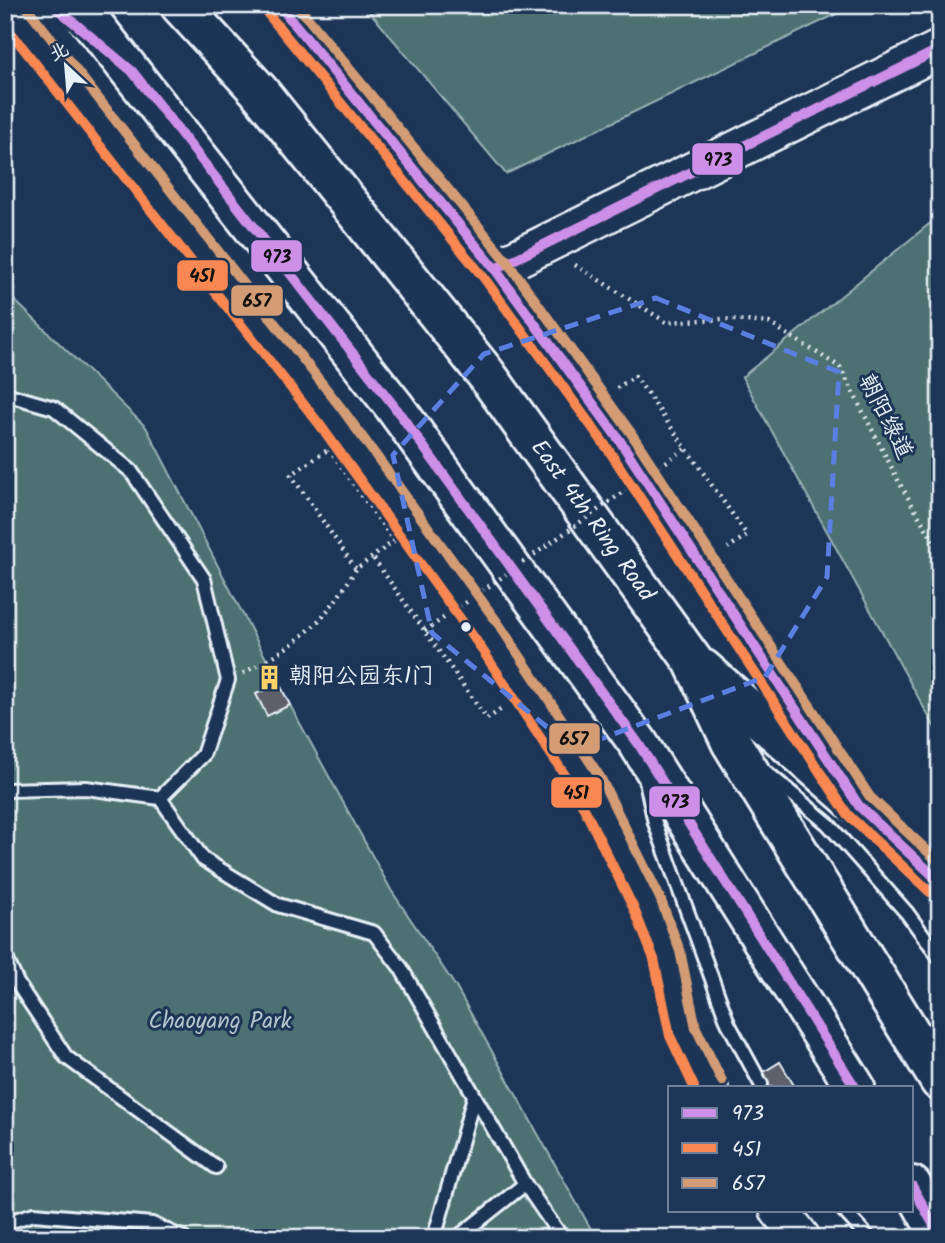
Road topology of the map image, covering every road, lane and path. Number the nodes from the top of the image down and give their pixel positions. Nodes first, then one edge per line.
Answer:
1 (7, 5) edge
2 (54, 5) edge
3 (78, 5) edge
4 (180, 5) edge
5 (218, 5) edge
6 (279, 5) edge
7 (940, 49) edge
8 (132, 71) junction
9 (257, 90) junction
10 (545, 244) junction
11 (495, 269) junction
12 (635, 376) dead end
13 (5, 394) edge
14 (686, 448) junction
15 (747, 535) dead end
16 (940, 552) edge
17 (374, 559) junction
18 (356, 569) junction
19 (425, 631) junction
20 (693, 661) junction
21 (228, 680) junction
22 (487, 719) dead end
23 (731, 742) junction
24 (638, 743) junction
25 (5, 790) edge
26 (159, 798) junction
27 (859, 806) junction
28 (940, 882) edge
29 (5, 956) edge
30 (940, 958) edge
31 (940, 1081) edge
32 (761, 1084) dead end
33 (709, 1086) edge
34 (854, 1086) edge
35 (474, 1097) junction
36 (216, 1167) dead end
37 (525, 1184) junction
38 (914, 1190) edge
39 (781, 1212) edge
40 (845, 1212) edge
41 (5, 1223) edge
42 (940, 1236) edge
43 (183, 1238) edge
44 (434, 1238) edge
45 (457, 1238) edge
46 (562, 1238) edge
47 (801, 1238) edge
48 (869, 1238) edge

1 - 33 street
2 - 8 highway
3 - 8 highway
4 - 9 highway, East 4th Ring Road
5 - 9 highway
6 - 11 street
7 - 10 street
8 - 24 highway
9 - 20 highway, East 4th Ring Road
10 - 11 street
10 - 16 path, 朝阳绿道
11 - 27 street
12 - 14 path
13 - 21 lane
14 - 15 path
14 - 19 path, bridge
17 - 18 path
17 - 18 path
17 - 19 path
18 - 21 path
19 - 22 path
20 - 23 highway, East 4th Ring Road
20 - 27 highway
21 - 26 lane
23 - 30 lane
23 - 31 highway, East 4th Ring Road
24 - 32 lane
24 - 34 highway
25 - 26 lane
26 - 35 lane
27 - 28 street
29 - 36 lane
35 - 37 lane
35 - 44 lane
37 - 45 lane
37 - 46 lane
38 - 42 highway
39 - 47 street
40 - 48 lane
41 - 43 lane

